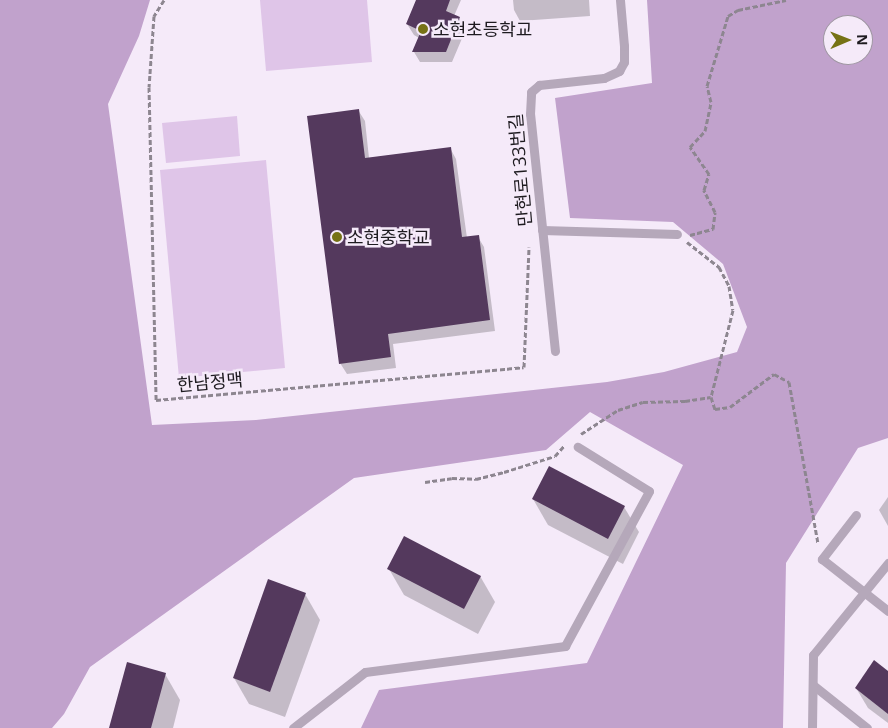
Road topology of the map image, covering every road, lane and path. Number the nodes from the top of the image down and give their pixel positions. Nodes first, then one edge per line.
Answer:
1 (164, 0) edge
2 (620, 0) edge
3 (786, 0) edge
4 (542, 230) junction
5 (677, 234) junction
6 (555, 351) dead end
7 (578, 446) dead end
8 (856, 515) dead end
9 (822, 559) junction
10 (888, 563) edge
11 (865, 593) junction
12 (888, 611) edge
13 (813, 685) junction
14 (293, 728) edge
15 (812, 728) edge
16 (867, 728) edge

1 - 4 path, 한남정맥
2 - 4 lane, 만현로133번길
3 - 5 path
4 - 5 lane
4 - 6 lane, 만현로133번길
5 - 9 path
7 - 14 lane
8 - 9 lane
9 - 11 lane
10 - 11 lane
11 - 12 lane
11 - 13 lane
13 - 15 lane
13 - 16 lane

